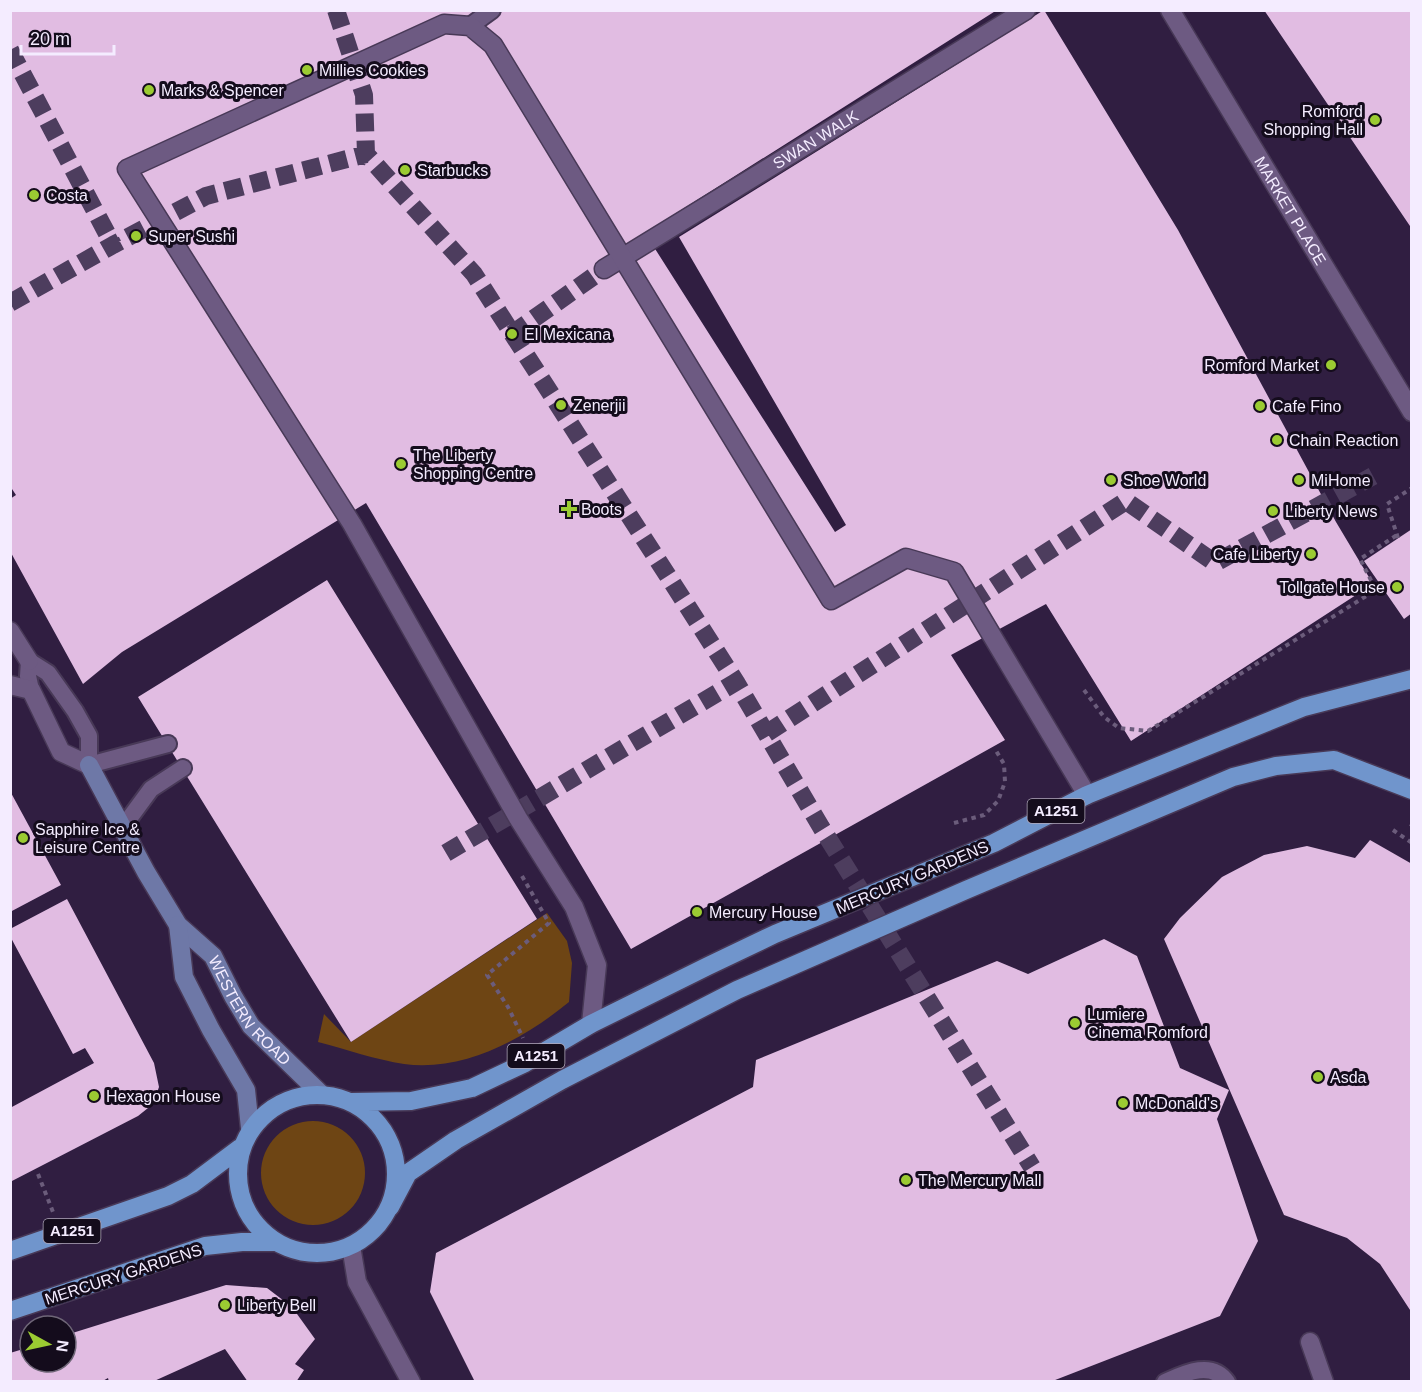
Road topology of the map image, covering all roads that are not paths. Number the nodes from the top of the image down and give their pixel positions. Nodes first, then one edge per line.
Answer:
1 (492, 10) edge
2 (1026, 10) edge
3 (1170, 10) edge
4 (470, 26) junction
5 (604, 269) tunnel mouth
6 (1412, 412) edge
7 (10, 630) edge
8 (29, 661) junction
9 (1412, 679) edge
10 (10, 684) edge
11 (32, 690) junction
12 (168, 744) dead end
13 (89, 765) junction
14 (183, 768) dead end
15 (1412, 790) edge
16 (1087, 795) junction
17 (123, 827) junction
18 (178, 925) junction
19 (591, 1024) junction
20 (321, 1094) junction
21 (352, 1102) junction
22 (250, 1128) junction
23 (240, 1149) junction
24 (390, 1207) junction
25 (273, 1242) junction
26 (351, 1246) junction
27 (10, 1251) edge
28 (10, 1311) edge
29 (1310, 1342) dead end
30 (411, 1382) edge
31 (1165, 1382) edge
32 (1227, 1382) edge
33 (1324, 1382) edge

1 - 4 lane
2 - 5 street, SWAN WALK
3 - 6 street, MARKET PLACE
4 - 16 street
4 - 19 street
7 - 8 street, WESTERN ROAD
8 - 11 lane, WESTERN ROAD
8 - 13 lane, WESTERN ROAD
9 - 16 main road, MERCURY GARDENS / A1251
10 - 11 street
11 - 13 street, WESTERN ROAD
12 - 13 lane
13 - 17 street, WESTERN ROAD
14 - 17 lane
15 - 24 main road, MERCURY GARDENS / A1251
16 - 19 main road, MERCURY GARDENS / A1251
17 - 18 street, WESTERN ROAD
18 - 20 street, WESTERN ROAD
18 - 22 street, WESTERN ROAD
19 - 21 main road, MERCURY GARDENS / A1251
20 - 21 main road, A1251
20 - 22 main road, A1251
21 - 24 main road, A1251
22 - 23 main road, A1251
23 - 25 main road, A1251
23 - 27 main road, A1251
24 - 26 main road, A1251
25 - 26 main road, A1251
25 - 28 main road, MERCURY GARDENS / A1251
26 - 30 street
29 - 33 street
31 - 32 lane

